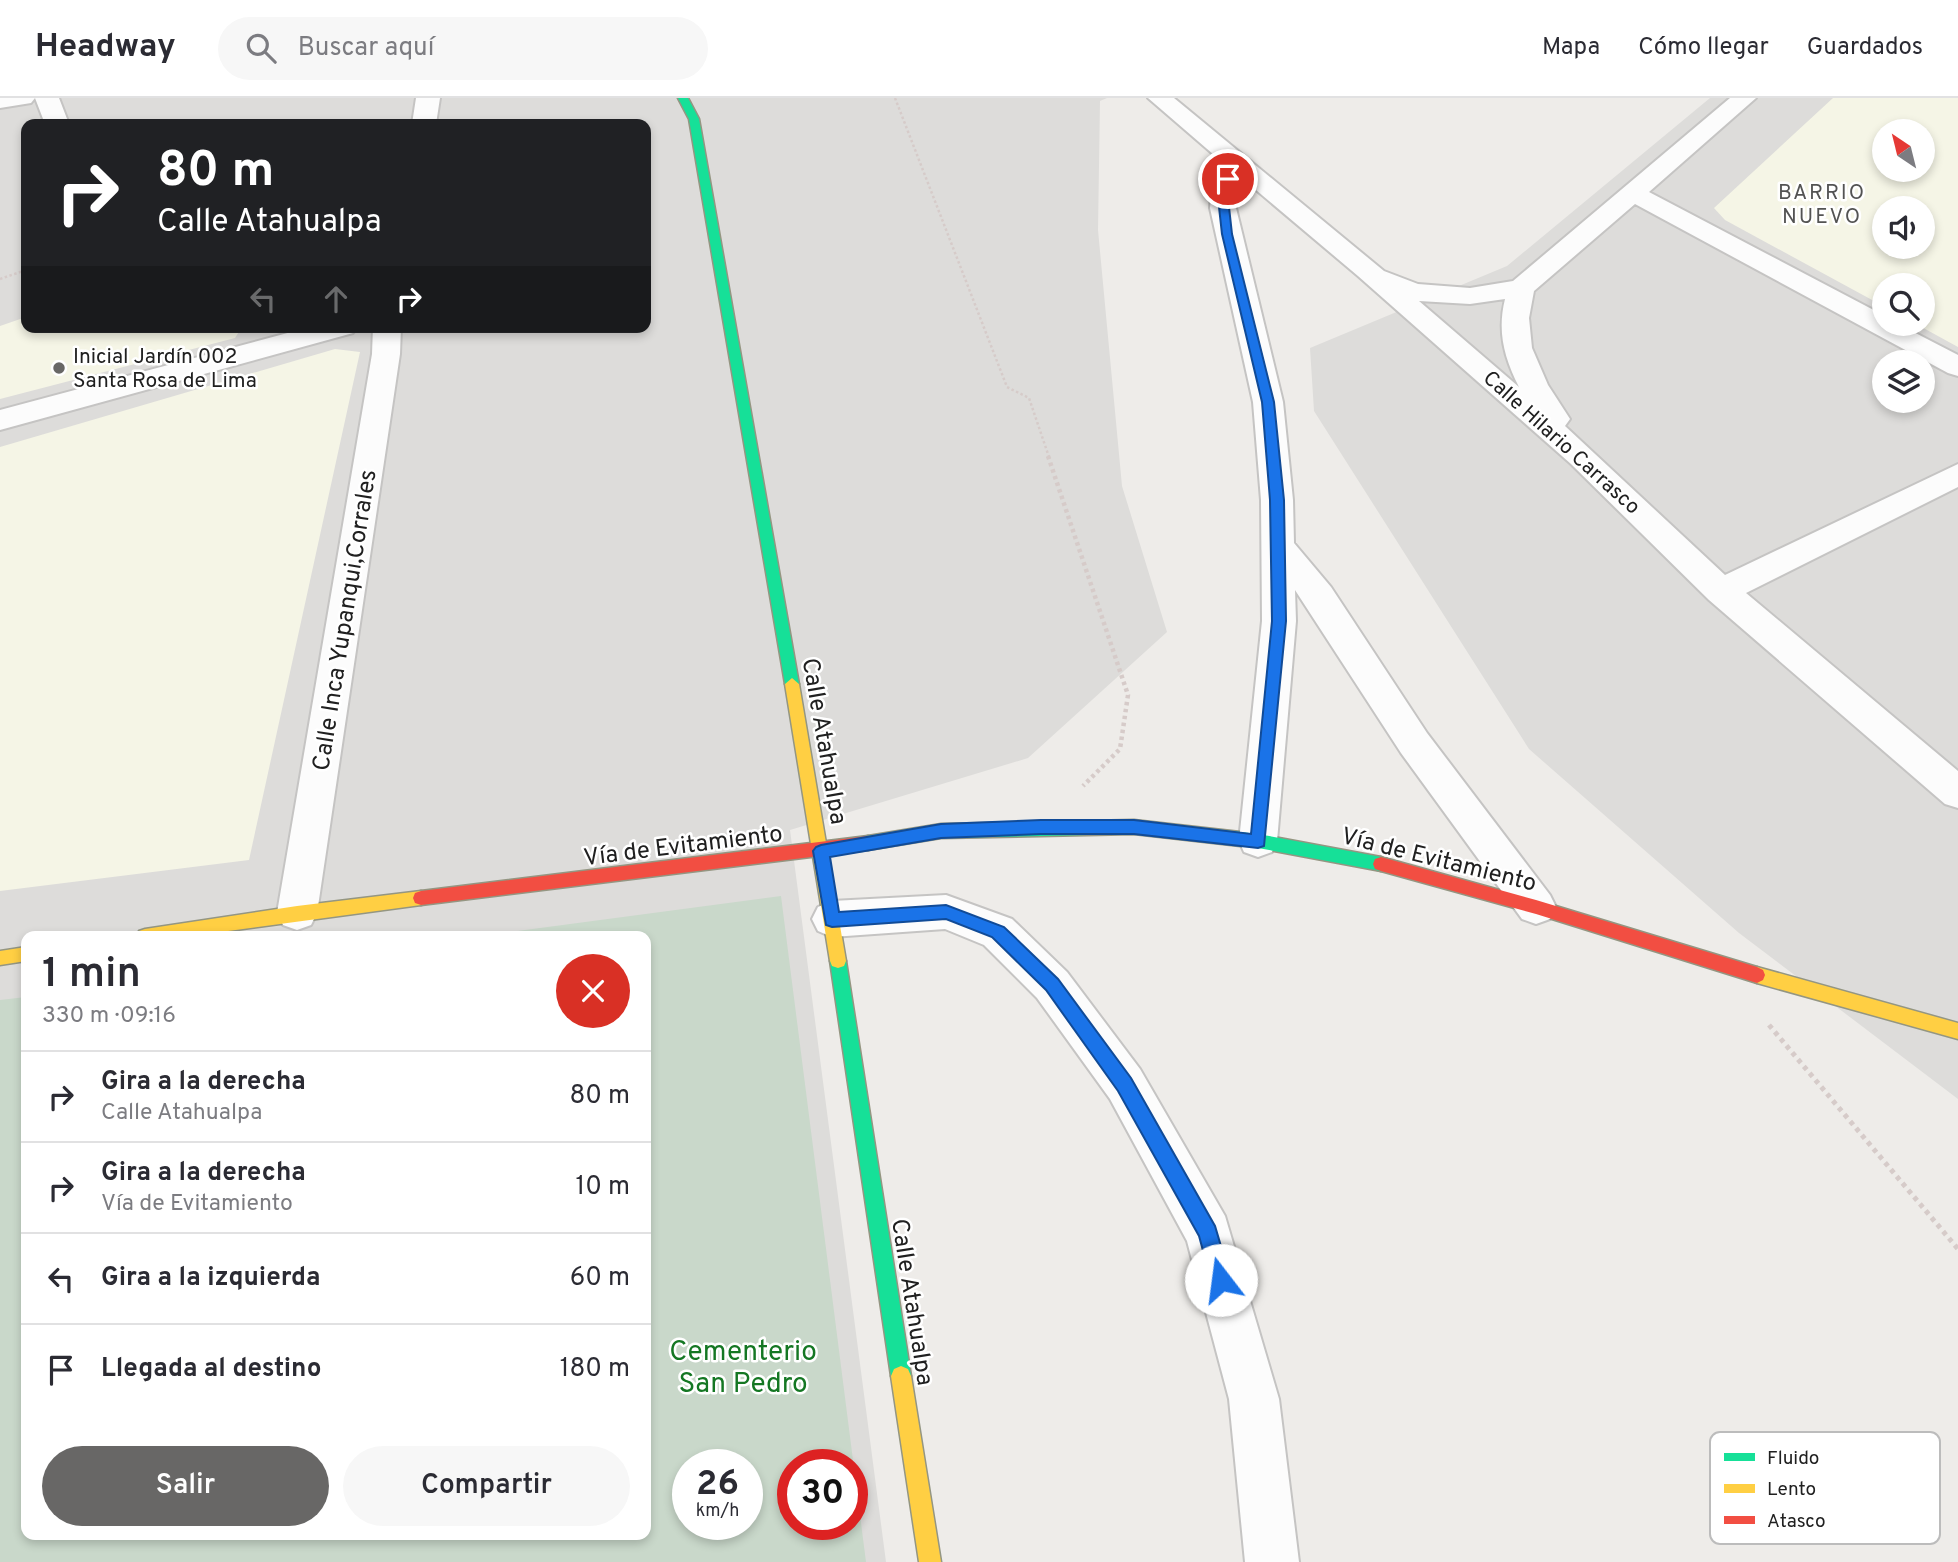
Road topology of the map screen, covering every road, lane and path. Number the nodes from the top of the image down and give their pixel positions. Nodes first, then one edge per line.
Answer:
1 (23, 98) edge
2 (47, 98) edge
3 (428, 98) edge
4 (683, 98) edge
5 (895, 98) edge
6 (1160, 98) edge
7 (1744, 98) edge
8 (0, 101) edge
9 (55, 119) edge
10 (425, 119) edge
11 (1243, 166) junction
12 (1631, 192) junction
13 (1367, 270) junction
14 (21, 272) edge
15 (0, 279) edge
16 (1521, 288) junction
17 (321, 333) edge
18 (387, 333) edge
19 (1958, 368) edge
20 (0, 420) edge
21 (1582, 457) junction
22 (1958, 474) edge
23 (1276, 543) junction
24 (1721, 591) junction
25 (1958, 793) edge
26 (1041, 827) junction
27 (1258, 841) junction
28 (821, 851) junction
29 (1536, 907) junction
30 (298, 913) junction
31 (832, 919) junction
32 (178, 931) edge
33 (21, 955) edge
34 (0, 958) edge
35 (1719, 965) junction
36 (1958, 1031) edge
37 (1958, 1249) edge
38 (930, 1562) edge
39 (1272, 1562) edge

1 - 8 street
2 - 9 street
3 - 10 street
4 - 28 street, Calle Atahualpa
5 - 26 path
6 - 11 street, Calle Hilario Carrasco
7 - 12 street
11 - 13 street, Calle Hilario Carrasco
11 - 23 street
12 - 16 street
12 - 19 street
13 - 16 street
13 - 21 street, Calle Hilario Carrasco
14 - 15 path
16 - 21 street
17 - 20 street
18 - 30 street, Calle Inca Yupanqui,Corrales
21 - 24 street, Calle Hilario Carrasco
22 - 24 street
23 - 27 street
23 - 29 street
24 - 25 street, Calle Hilario Carrasco
26 - 27 street, Vía de Evitamiento
26 - 28 street, Vía de Evitamiento
27 - 29 street, Vía de Evitamiento
28 - 30 street, Vía de Evitamiento
28 - 31 street, Calle Atahualpa
29 - 35 street, Vía de Evitamiento
30 - 32 street, Vía de Evitamiento
31 - 38 street, Calle Atahualpa
31 - 39 street
33 - 34 street
35 - 36 street, Vía de Evitamiento
35 - 37 path

